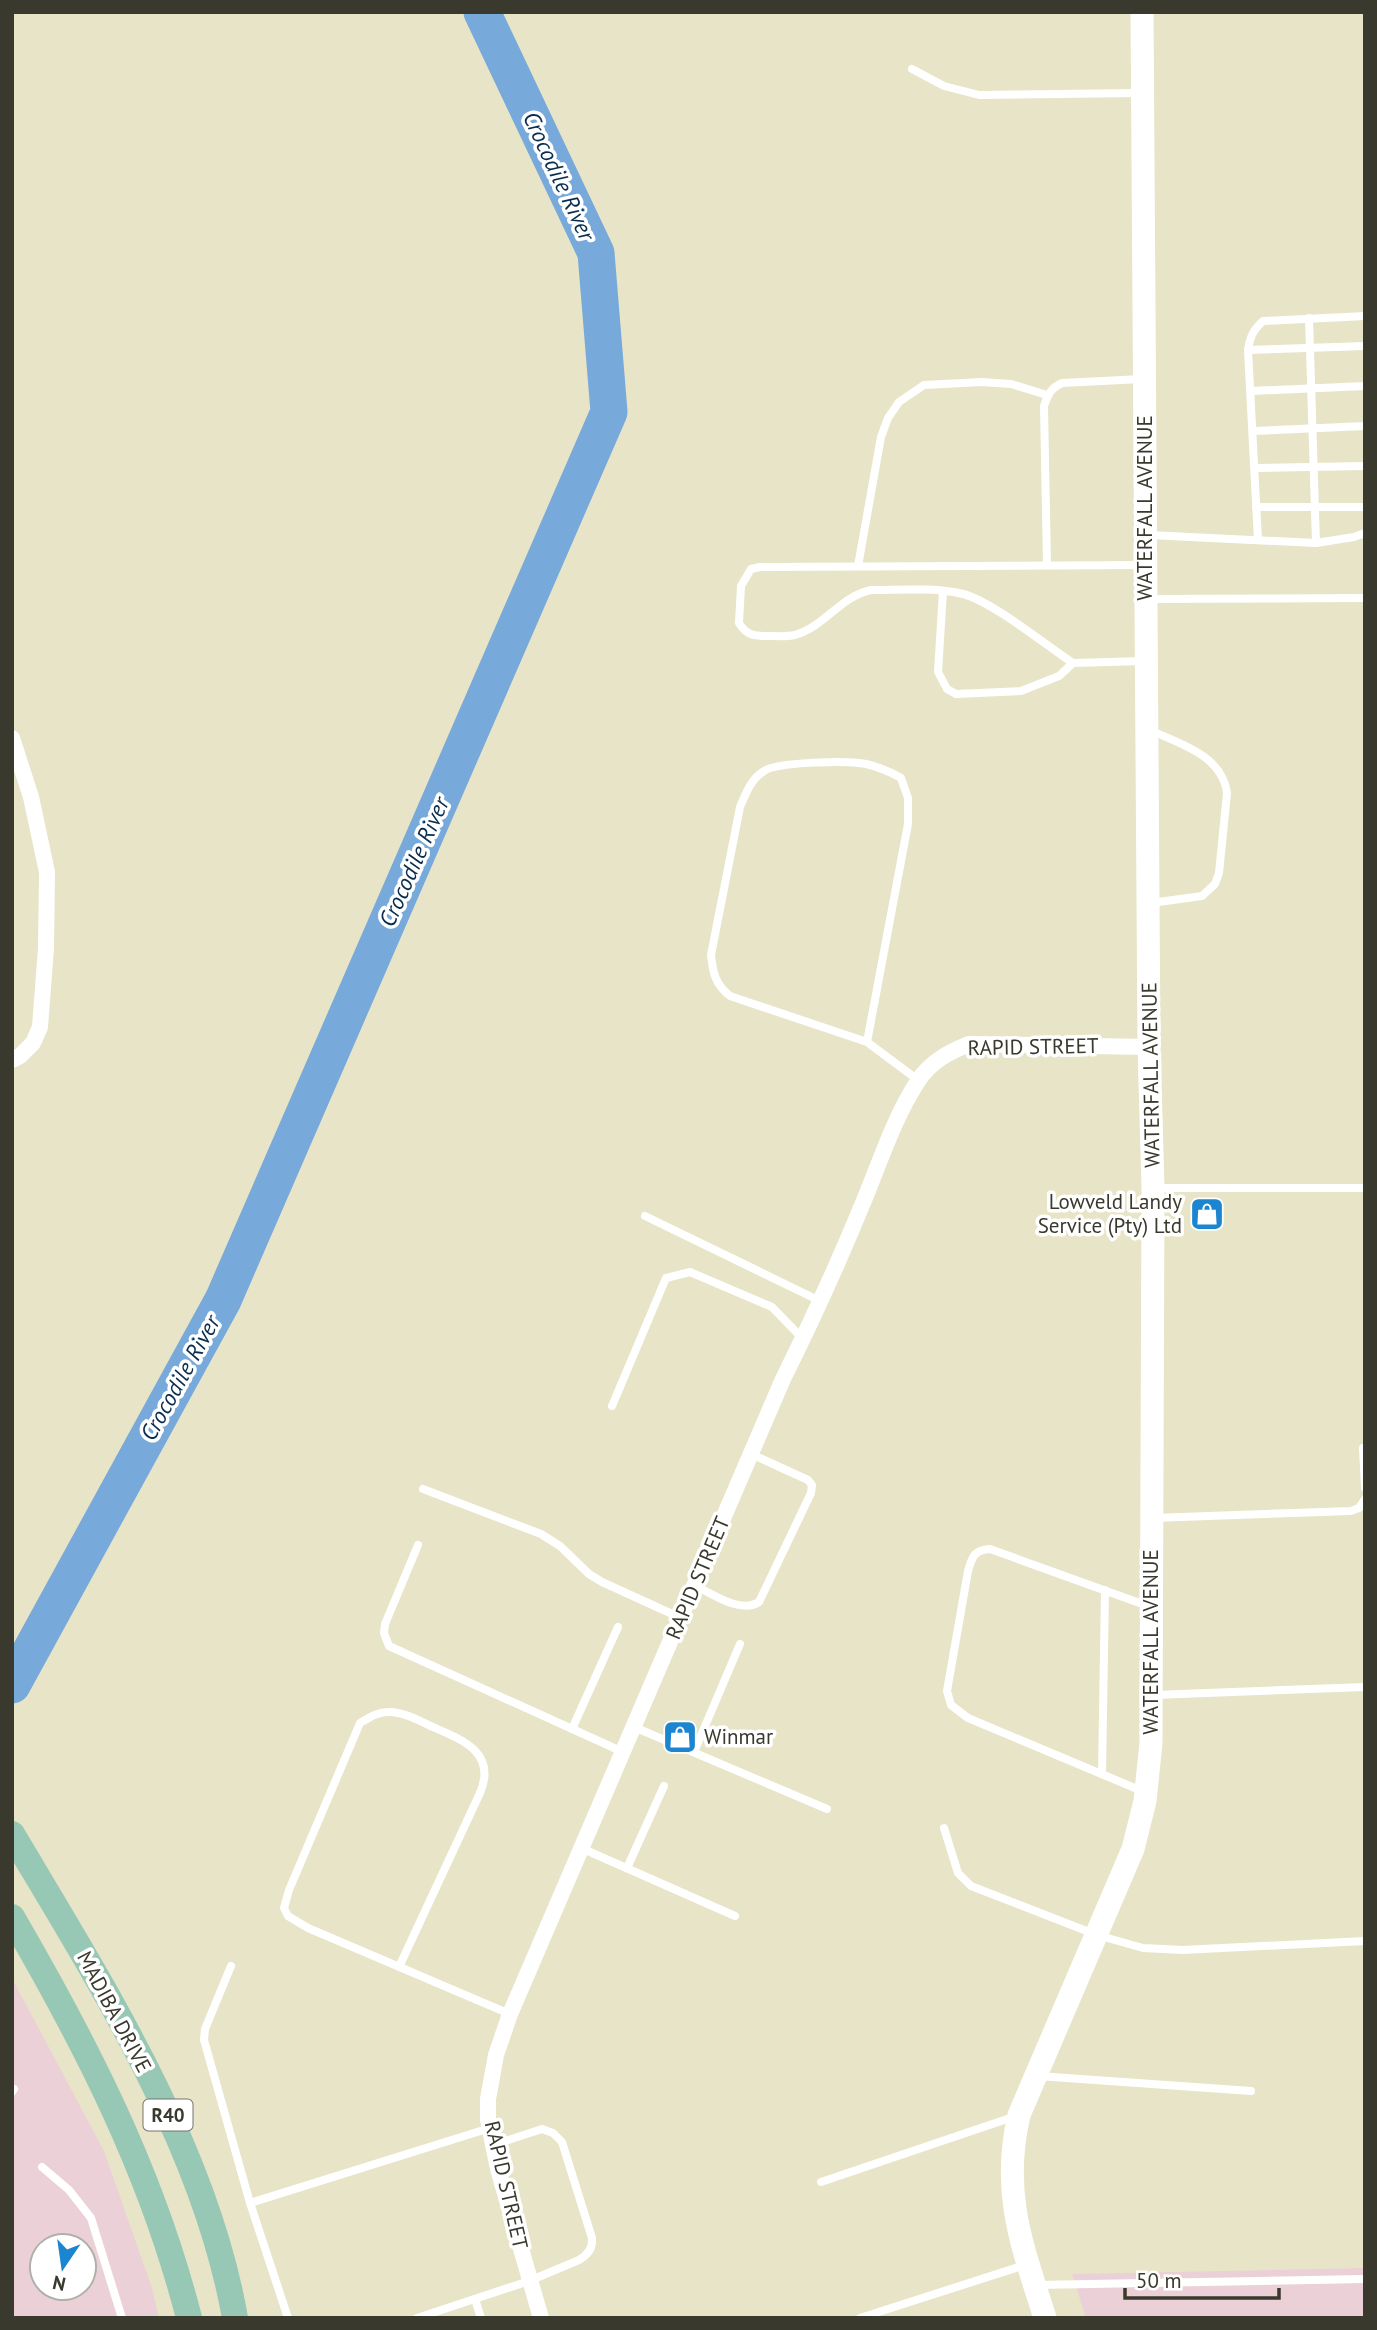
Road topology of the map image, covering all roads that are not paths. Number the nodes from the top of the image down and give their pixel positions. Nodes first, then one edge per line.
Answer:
1 (1142, 12) edge
2 (912, 68) dead end
3 (1143, 93) junction
4 (1365, 316) edge
5 (1310, 318) junction
6 (1365, 346) edge
7 (1310, 348) junction
8 (1248, 350) junction
9 (1144, 379) junction
10 (1365, 386) edge
11 (1312, 389) junction
12 (1251, 391) junction
13 (1047, 395) junction
14 (1365, 426) edge
15 (1312, 428) junction
16 (1253, 430) junction
17 (1365, 466) edge
18 (1255, 468) junction
19 (1314, 468) junction
20 (1314, 506) junction
21 (1256, 507) junction
22 (1365, 507) edge
23 (1365, 533) edge
24 (1146, 535) junction
25 (1258, 540) junction
26 (1316, 542) junction
27 (1047, 565) junction
28 (1146, 565) junction
29 (858, 566) junction
30 (943, 591) junction
31 (1365, 598) edge
32 (1146, 600) junction
33 (1147, 661) junction
34 (1073, 663) junction
35 (1147, 729) junction
36 (12, 738) edge
37 (1148, 904) junction
38 (867, 1042) junction
39 (1149, 1047) junction
40 (12, 1059) edge
41 (918, 1080) junction
42 (1153, 1188) junction
43 (1365, 1188) edge
44 (645, 1216) dead end
45 (822, 1302) junction
46 (803, 1339) junction
47 (612, 1406) dead end
48 (1363, 1448) dead end
49 (751, 1454) junction
50 (1365, 1488) edge
51 (423, 1489) dead end
52 (1365, 1499) edge
53 (1150, 1518) junction
54 (418, 1545) dead end
55 (694, 1586) junction
56 (1105, 1590) junction
57 (1151, 1606) junction
58 (681, 1618) junction
59 (618, 1627) dead end
60 (740, 1644) dead end
61 (1365, 1687) edge
62 (1151, 1695) junction
63 (634, 1727) junction
64 (572, 1730) junction
65 (623, 1752) junction
66 (694, 1752) junction
67 (1101, 1774) junction
68 (664, 1786) dead end
69 (1146, 1792) junction
70 (827, 1809) dead end
71 (944, 1828) dead end
72 (12, 1834) edge
73 (582, 1848) junction
74 (626, 1868) junction
75 (735, 1916) dead end
76 (12, 1917) edge
77 (1097, 1935) junction
78 (1365, 1941) edge
79 (232, 1965) dead end
80 (399, 1967) junction
81 (510, 2014) junction
82 (1036, 2076) junction
83 (1251, 2091) dead end
84 (1018, 2115) junction
85 (489, 2128) junction
86 (493, 2145) junction
87 (42, 2166) dead end
88 (821, 2182) dead end
89 (250, 2203) junction
90 (1031, 2274) junction
91 (1365, 2279) edge
92 (529, 2281) junction
93 (475, 2299) junction
94 (122, 2318) edge
95 (189, 2318) edge
96 (235, 2318) edge
97 (288, 2318) edge
98 (416, 2318) edge
99 (481, 2318) edge
100 (541, 2318) edge
101 (860, 2318) edge
102 (1045, 2318) edge

1 - 3 street, WATERFALL AVENUE
2 - 3 lane
3 - 9 street, WATERFALL AVENUE
4 - 5 lane
5 - 7 lane
5 - 8 lane
6 - 7 lane
7 - 8 lane
7 - 11 lane
8 - 12 lane
9 - 13 lane
9 - 24 street, WATERFALL AVENUE
10 - 11 lane
11 - 12 lane
11 - 15 lane
12 - 16 lane
13 - 27 lane
13 - 29 lane
14 - 15 lane
15 - 16 lane
15 - 19 lane
16 - 18 lane
17 - 19 lane
18 - 19 lane
18 - 21 lane
19 - 20 lane
20 - 21 lane
20 - 22 lane
20 - 26 lane
21 - 25 lane
23 - 26 lane
24 - 25 lane
24 - 28 street, WATERFALL AVENUE
25 - 26 lane
27 - 28 lane
27 - 29 lane
28 - 32 street, WATERFALL AVENUE
29 - 30 lane
30 - 34 lane
30 - 34 lane
31 - 32 lane
32 - 33 street, WATERFALL AVENUE
33 - 34 lane
33 - 35 street, WATERFALL AVENUE
35 - 37 street, WATERFALL AVENUE
35 - 37 lane
36 - 40 street
37 - 39 street, WATERFALL AVENUE
38 - 38 lane
38 - 41 lane
39 - 41 street, RAPID STREET
39 - 42 street, WATERFALL AVENUE
41 - 45 street, RAPID STREET
42 - 43 lane
42 - 53 street, WATERFALL AVENUE
44 - 45 lane
45 - 46 street, RAPID STREET
46 - 47 lane
46 - 49 street, RAPID STREET
48 - 50 lane
49 - 55 street, RAPID STREET
49 - 55 lane
51 - 58 lane
52 - 53 lane
53 - 57 street, WATERFALL AVENUE
54 - 64 lane
55 - 58 street, RAPID STREET
56 - 57 lane
56 - 67 lane
56 - 67 lane
57 - 62 street, WATERFALL AVENUE
58 - 63 street, RAPID STREET
59 - 64 lane
60 - 66 lane
61 - 62 lane
62 - 69 street, WATERFALL AVENUE
63 - 65 street, RAPID STREET
63 - 66 lane
64 - 65 lane
65 - 73 street, RAPID STREET
66 - 70 lane
67 - 69 lane
68 - 74 lane
69 - 77 street, WATERFALL AVENUE
71 - 77 lane
72 - 96 main road, MADIBA DRIVE / R40
73 - 74 lane
73 - 81 street, RAPID STREET
74 - 75 lane
76 - 95 main road, MADIBA DRIVE / R40
77 - 78 lane
77 - 82 street, WATERFALL AVENUE
79 - 89 lane
80 - 80 lane
80 - 81 lane
81 - 85 street, RAPID STREET
82 - 83 lane
82 - 84 street, WATERFALL AVENUE
84 - 88 lane
84 - 90 street, WATERFALL AVENUE
85 - 86 street, RAPID STREET
85 - 89 lane
86 - 92 street, RAPID STREET
86 - 92 lane
87 - 94 lane
89 - 97 lane
90 - 91 lane
90 - 101 lane
90 - 102 street, WATERFALL AVENUE
92 - 93 lane
92 - 100 street, RAPID STREET
93 - 98 lane
93 - 99 lane

